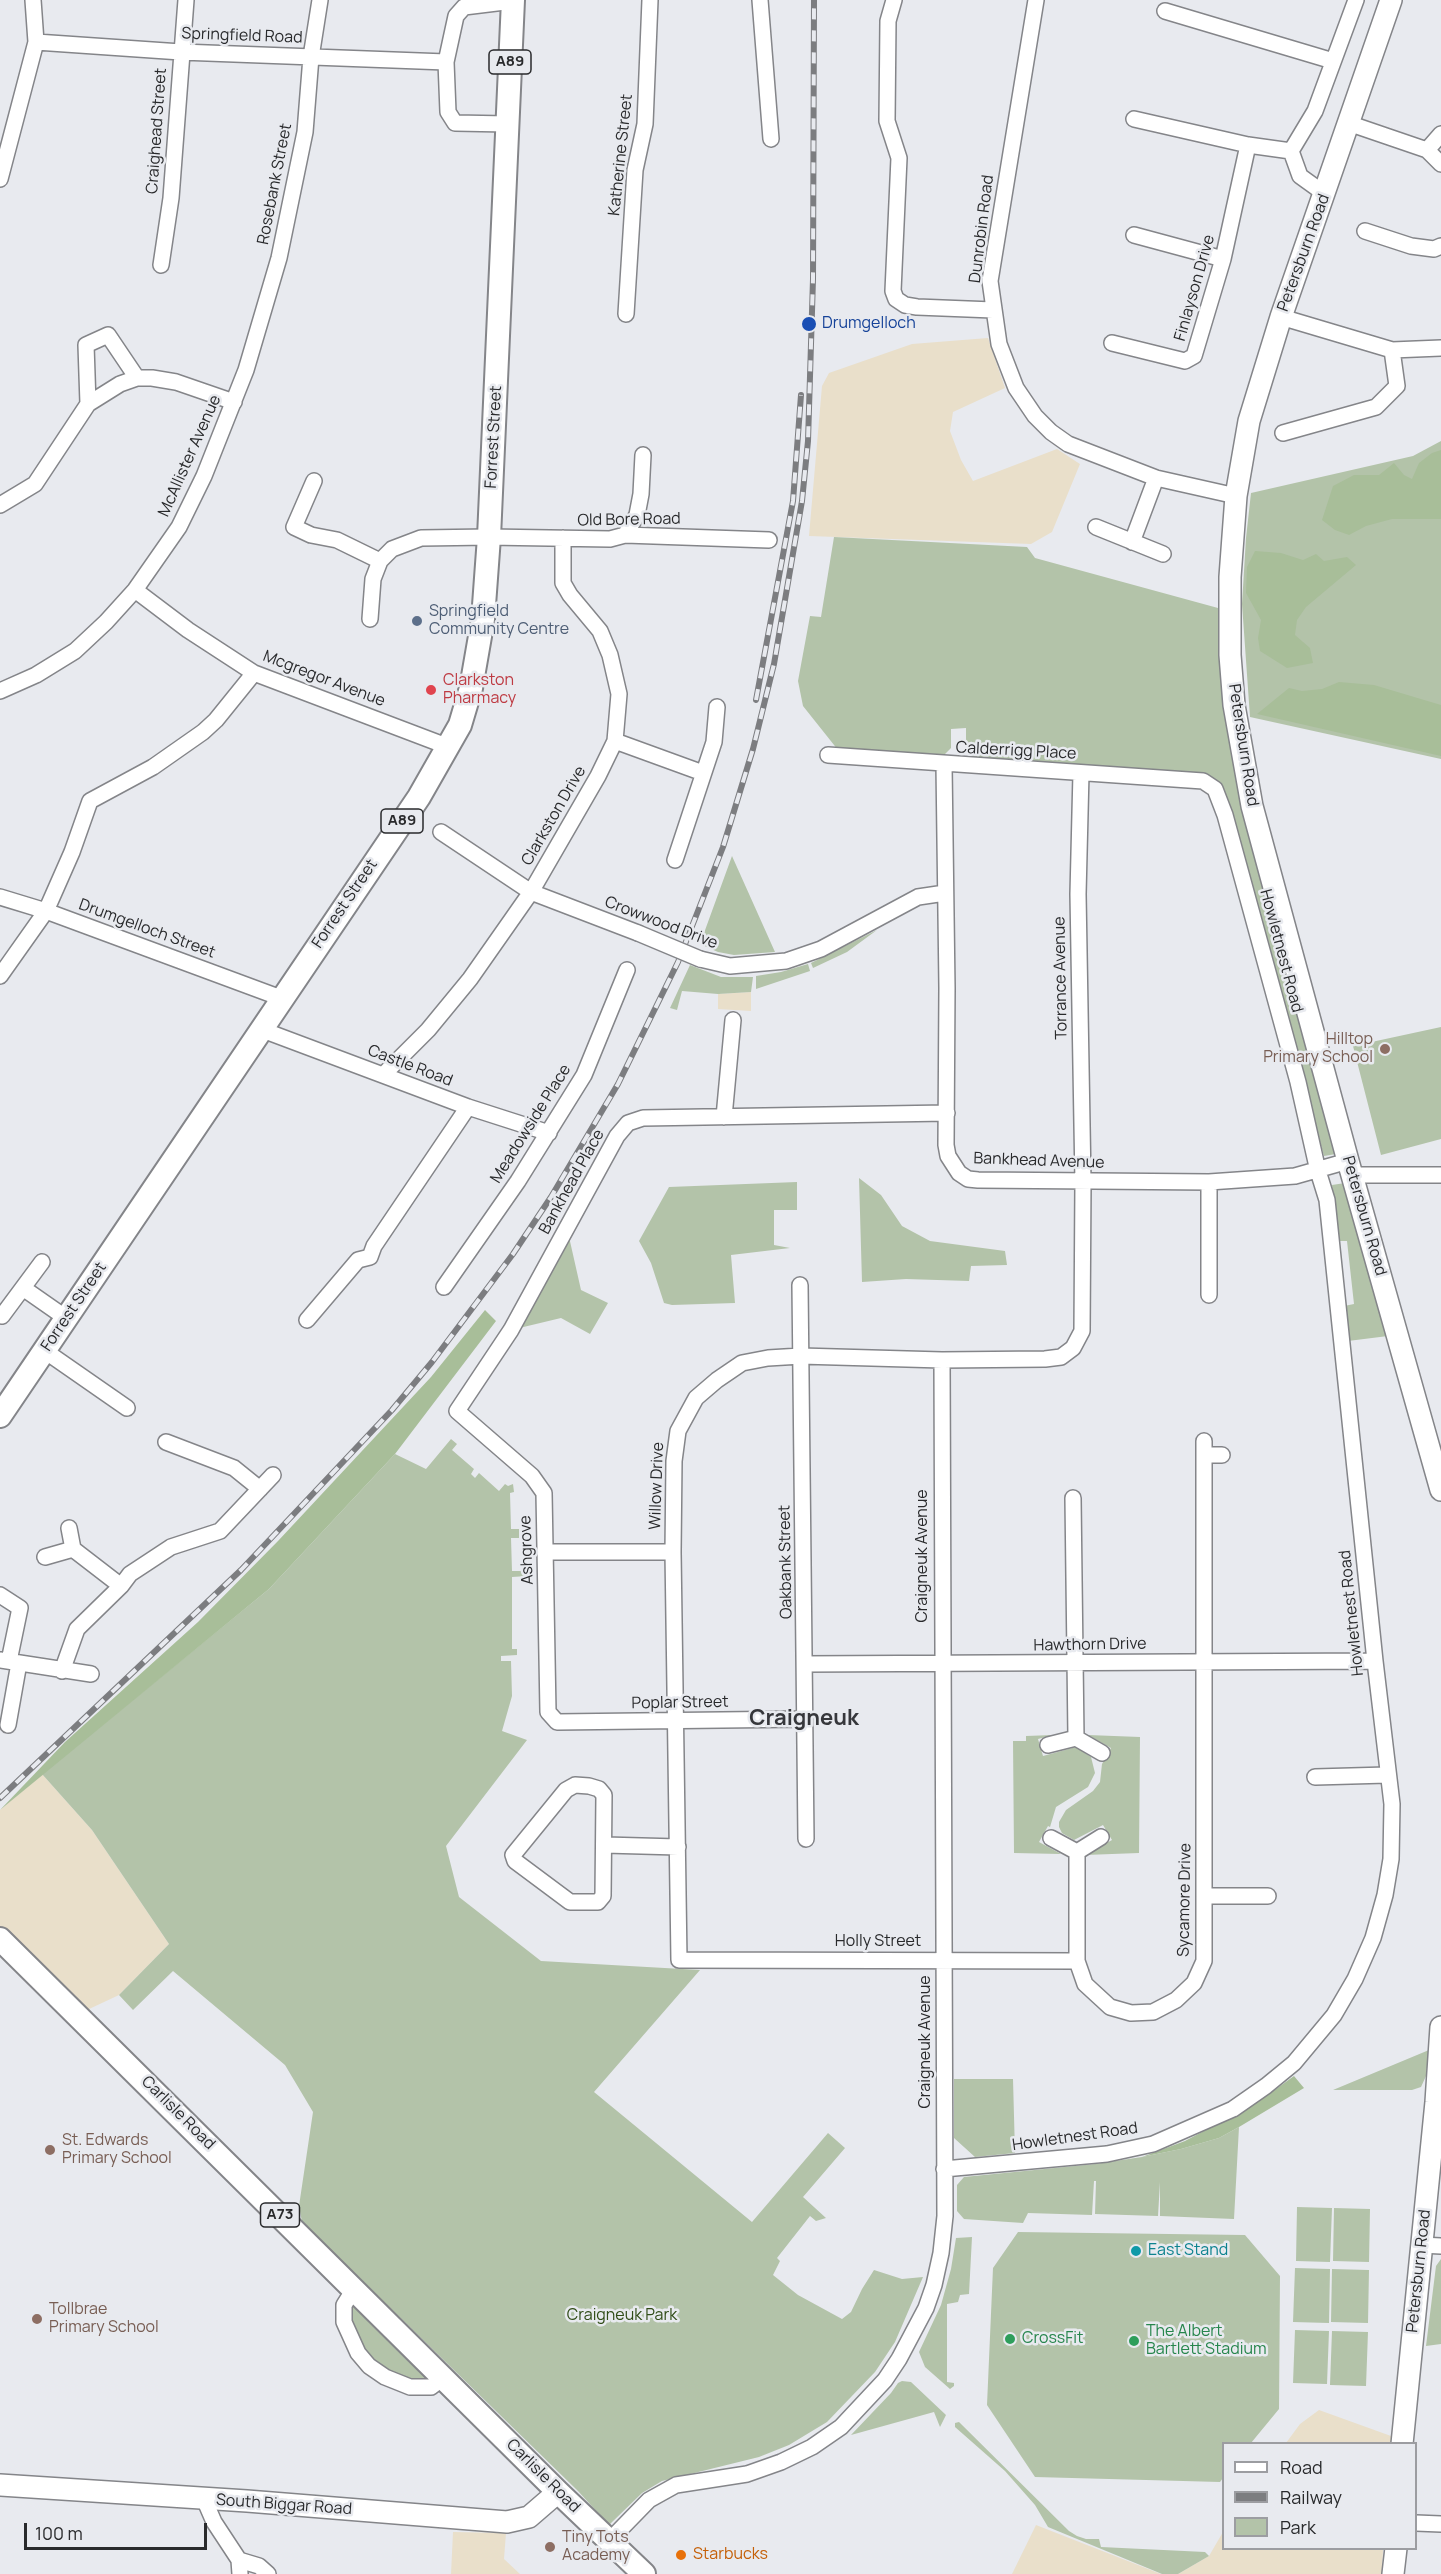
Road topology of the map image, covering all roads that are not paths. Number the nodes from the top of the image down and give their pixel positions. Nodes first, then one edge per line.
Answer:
1 (33, 0) edge
2 (186, 0) edge
3 (320, 0) edge
4 (650, 0) edge
5 (760, 0) edge
6 (894, 0) edge
7 (1036, 0) edge
8 (1356, 0) edge
9 (1391, 0) edge
10 (513, 1) edge
11 (1165, 11) dead end
12 (36, 42) junction
13 (181, 52) junction
14 (311, 57) junction
15 (1333, 61) junction
16 (446, 62) junction
17 (1134, 119) dead end
18 (1348, 123) junction
19 (508, 124) junction
20 (1441, 134) edge
21 (771, 139) dead end
22 (1248, 145) junction
23 (1427, 150) junction
24 (1292, 151) junction
25 (1441, 164) edge
26 (0, 179) edge
27 (1325, 194) junction
28 (1365, 231) dead end
29 (1134, 235) dead end
30 (1441, 246) edge
31 (1223, 259) junction
32 (161, 265) dead end
33 (993, 310) junction
34 (626, 314) dead end
35 (1281, 317) junction
36 (1112, 343) dead end
37 (1441, 348) edge
38 (1392, 350) junction
39 (246, 370) joint
40 (137, 378) junction
41 (234, 402) junction
42 (88, 404) junction
43 (1283, 433) dead end
44 (643, 455) dead end
45 (1156, 478) junction
46 (315, 481) dead end
47 (1236, 496) junction
48 (0, 505) edge
49 (1096, 527) dead end
50 (625, 535) junction
51 (489, 537) junction
52 (563, 538) junction
53 (769, 540) dead end
54 (1132, 542) junction
55 (1163, 554) dead end
56 (380, 561) junction
57 (135, 590) junction
58 (370, 619) dead end
59 (254, 674) junction
60 (0, 691) edge
61 (717, 707) dead end
62 (615, 741) junction
63 (449, 747) junction
64 (828, 755) dead end
65 (944, 765) junction
66 (704, 773) junction
67 (1081, 773) junction
68 (1203, 781) joint
69 (441, 832) dead end
70 (675, 860) dead end
71 (531, 892) junction
72 (945, 892) junction
73 (0, 897) edge
74 (46, 911) junction
75 (627, 970) dead end
76 (0, 976) edge
77 (281, 998) junction
78 (733, 1020) dead end
79 (260, 1029) junction
80 (383, 1075) junction
81 (468, 1107) junction
82 (947, 1113) junction
83 (724, 1117) junction
84 (549, 1133) junction
85 (1351, 1168) junction
86 (1318, 1171) junction
87 (1441, 1175) edge
88 (1083, 1182) junction
89 (1209, 1182) junction
90 (42, 1262) dead end
91 (801, 1285) dead end
92 (444, 1287) dead end
93 (23, 1288) junction
94 (1209, 1295) dead end
95 (2, 1316) dead end
96 (66, 1318) junction
97 (308, 1320) dead end
98 (45, 1351) junction
99 (801, 1356) junction
100 (942, 1360) junction
101 (127, 1408) dead end
102 (457, 1411) joint
103 (0, 1416) edge
104 (166, 1442) dead end
105 (1222, 1455) dead end
106 (273, 1475) dead end
107 (260, 1489) junction
108 (1441, 1490) edge
109 (1073, 1498) dead end
110 (69, 1528) dead end
111 (73, 1549) junction
112 (546, 1552) junction
113 (673, 1552) junction
114 (45, 1557) dead end
115 (121, 1586) junction
116 (0, 1595) edge
117 (10, 1661) edge
118 (1375, 1661) junction
119 (1204, 1662) junction
120 (1074, 1663) junction
121 (805, 1664) junction
122 (941, 1665) junction
123 (62, 1671) junction
124 (92, 1674) dead end
125 (804, 1719) junction
126 (557, 1722) joint
127 (675, 1722) junction
128 (8, 1725) dead end
129 (1076, 1738) junction
130 (1048, 1745) dead end
131 (1102, 1753) dead end
132 (1387, 1775) junction
133 (1315, 1777) dead end
134 (1101, 1837) dead end
135 (1051, 1838) dead end
136 (806, 1839) dead end
137 (604, 1845) junction
138 (678, 1846) junction
139 (1077, 1852) junction
140 (1204, 1896) junction
141 (1268, 1896) dead end
142 (0, 1939) edge
143 (679, 1960) joint
144 (944, 1960) junction
145 (1077, 1961) junction
146 (1441, 2027) edge
147 (944, 2169) junction
148 (1431, 2245) edge
149 (354, 2289) junction
150 (444, 2377) junction
151 (1402, 2442) edge
152 (0, 2485) edge
153 (558, 2492) junction
154 (204, 2499) junction
155 (1417, 2523) edge
156 (1441, 2524) edge
157 (609, 2541) junction
158 (1396, 2550) edge
159 (240, 2567) edge
160 (268, 2574) edge
161 (644, 2574) edge
162 (1394, 2574) edge

1 - 12 street
2 - 13 street, Craighead Street
3 - 14 street, Rosebank Street
4 - 34 street, Katherine Street
5 - 21 street
6 - 33 street
7 - 33 street, Dunrobin Road
8 - 15 street
9 - 18 main road, Petersburn Road
10 - 16 street
10 - 19 main road, Forrest Street / A89
11 - 15 street
12 - 13 street, Springfield Road
12 - 26 street
13 - 14 street, Springfield Road
13 - 32 street, Craighead Street
14 - 16 street, Springfield Road
14 - 39 street, Rosebank Street
15 - 24 street
16 - 19 street
17 - 22 street
18 - 23 street
18 - 27 main road, Petersburn Road
19 - 51 main road, Forrest Street / A89
20 - 23 street
22 - 24 street
22 - 31 street, Finlayson Drive
23 - 25 street
24 - 27 street
27 - 35 main road, Petersburn Road
28 - 30 street
29 - 31 street
31 - 36 street, Finlayson Drive
33 - 45 street, Dunrobin Road
35 - 38 street
35 - 47 main road, Petersburn Road
37 - 38 street
38 - 43 street
39 - 41 street, McAllister Avenue
40 - 41 street
40 - 42 street
40 - 42 street
41 - 57 street, McAllister Avenue
42 - 48 street
44 - 50 street
45 - 47 street, Dunrobin Road
45 - 54 street
46 - 56 street
47 - 85 main road, Petersburn Road
49 - 54 street
50 - 52 street, Old Bore Road
50 - 53 street, Old Bore Road
51 - 52 street, Old Bore Road
51 - 56 street, Old Bore Road
51 - 63 main road, Forrest Street / A89
52 - 62 street, Clarkston Drive
54 - 55 street
56 - 58 street
57 - 59 street, Mcgregor Avenue
57 - 60 street, McAllister Avenue
59 - 63 street, Mcgregor Avenue
59 - 74 street
61 - 66 street
62 - 66 street
62 - 71 street, Clarkston Drive
63 - 77 main road, Forrest Street / A89
64 - 65 street, Calderrigg Place
65 - 67 street, Calderrigg Place
65 - 72 street, Bankhead Avenue
66 - 70 street
67 - 68 street, Calderrigg Place
67 - 88 street, Torrance Avenue
68 - 86 street, Howletnest Road
69 - 71 street, Crowwood Drive
71 - 72 street, Crowwood Drive, bridge
71 - 80 street, Clarkston Drive
72 - 82 street, Bankhead Avenue
73 - 74 street, Drumgelloch Street
74 - 76 street
74 - 77 street, Drumgelloch Street
75 - 84 street, Meadowside Place
77 - 79 main road, Forrest Street / A89
78 - 83 street
79 - 80 street, Castle Road
79 - 96 main road, Forrest Street / A89
80 - 81 street, Castle Road
81 - 84 street, Castle Road
81 - 97 street
82 - 83 street, Bankhead Place
82 - 88 street, Bankhead Avenue
83 - 102 street, Bankhead Place
84 - 92 street, Meadowside Place
85 - 86 street, Bankhead Avenue
85 - 87 street, Bankhead Avenue
85 - 108 main road, Petersburn Road
86 - 89 street, Bankhead Avenue
86 - 118 street, Howletnest Road
88 - 89 street, Bankhead Avenue
88 - 100 street, Willow Drive
89 - 94 street
90 - 93 street
91 - 99 street, Oakbank Street
93 - 95 street
93 - 96 street
96 - 98 main road, Forrest Street / A89
98 - 101 street
98 - 103 main road, Forrest Street / A89
99 - 100 street, Willow Drive
99 - 113 street, Willow Drive
99 - 121 street, Oakbank Street
100 - 122 street, Craigneuk Avenue
102 - 112 street, Ashgrove
104 - 107 street
105 - 119 street, Sycamore Drive
106 - 107 street
107 - 115 street
109 - 120 street
110 - 111 street
111 - 114 street
111 - 115 street
112 - 113 street
112 - 126 street, Ashgrove
113 - 127 street, Willow Drive
115 - 123 street
116 - 117 street
117 - 123 street
117 - 128 street
118 - 119 street, Hawthorn Drive
118 - 132 street, Howletnest Road
119 - 120 street, Hawthorn Drive
119 - 140 street, Sycamore Drive
120 - 122 street, Hawthorn Drive
120 - 129 street
121 - 122 street, Hawthorn Drive
121 - 125 street, Oakbank Street
122 - 144 street, Craigneuk Avenue
123 - 124 street
125 - 127 street, Poplar Street
125 - 136 street, Oakbank Street
126 - 127 street, Poplar Street
127 - 138 street, Willow Drive
129 - 130 street
129 - 131 street
132 - 133 street
132 - 147 street, Howletnest Road
134 - 139 street
135 - 139 street
137 - 137 street
137 - 138 street
138 - 143 street, Willow Drive
139 - 145 street
140 - 141 street
140 - 145 street, Sycamore Drive
142 - 149 main road, Carlisle Road / A73
143 - 144 street, Holly Street
144 - 145 street, Holly Street
144 - 147 street, Craigneuk Avenue
146 - 148 main road, Petersburn Road
147 - 157 street, Craigneuk Avenue
148 - 151 main road, Petersburn Road
149 - 150 main road, Carlisle Road / A73
149 - 150 street
150 - 153 main road, Carlisle Road / A73
152 - 154 main road, South Biggar Road
153 - 154 main road, South Biggar Road
153 - 157 main road, Carlisle Road / A73
154 - 159 street
155 - 156 street
157 - 161 main road, Carlisle Road / A73
158 - 162 main road
159 - 160 street

